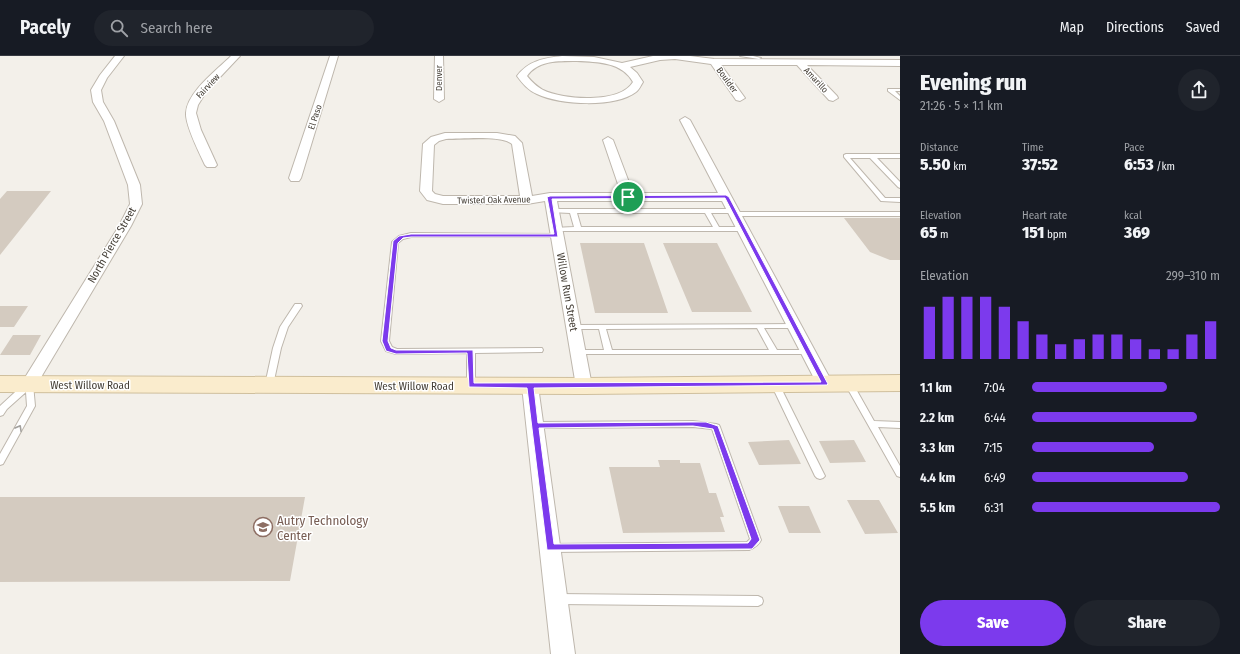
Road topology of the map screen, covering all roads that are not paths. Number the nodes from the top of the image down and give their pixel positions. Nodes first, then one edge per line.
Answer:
1 (120, 56) edge
2 (236, 56) edge
3 (334, 56) edge
4 (439, 56) edge
5 (742, 56) edge
6 (677, 57) edge
7 (761, 59) edge
8 (714, 62) junction
9 (799, 62) junction
10 (900, 63) edge
11 (621, 66) junction
12 (900, 90) edge
13 (740, 98) dead end
14 (833, 98) dead end
15 (439, 99) dead end
16 (900, 99) edge
17 (685, 120) dead end
18 (608, 140) dead end
19 (872, 156) junction
20 (900, 156) edge
21 (210, 165) dead end
22 (295, 178) dead end
23 (900, 186) edge
24 (628, 197) junction
25 (726, 197) junction
26 (527, 200) junction
27 (900, 200) edge
28 (551, 204) junction
29 (573, 211) junction
30 (708, 211) junction
31 (735, 213) junction
32 (900, 214) edge
33 (578, 229) junction
34 (717, 229) junction
35 (743, 229) junction
36 (556, 232) junction
37 (298, 306) dead end
38 (759, 326) junction
39 (794, 326) junction
40 (573, 327) junction
41 (602, 327) junction
42 (539, 350) dead end
43 (471, 351) junction
44 (578, 352) junction
45 (609, 352) junction
46 (775, 352) junction
47 (808, 352) junction
48 (0, 384) edge
49 (29, 384) junction
50 (775, 384) junction
51 (825, 384) junction
52 (849, 384) junction
53 (900, 384) edge
54 (269, 385) junction
55 (471, 386) junction
56 (530, 386) junction
57 (584, 386) junction
58 (0, 414) edge
59 (872, 424) junction
60 (535, 425) junction
61 (900, 425) edge
62 (0, 462) edge
63 (900, 474) edge
64 (820, 476) dead end
65 (550, 548) junction
66 (557, 598) junction
67 (758, 601) dead end
68 (563, 654) edge

1 - 49 street, North Pierce Street
2 - 21 street, Fairview
3 - 22 street, El Paso
4 - 15 street, Denver
5 - 7 lane
6 - 8 street
6 - 11 street
7 - 8 street
7 - 9 street
8 - 13 street, Boulder
9 - 10 street
9 - 14 street, Amarillo
11 - 11 street
12 - 16 lane
17 - 25 street
18 - 24 street
19 - 20 lane
19 - 23 lane
19 - 27 lane
24 - 25 street, Twisted Oak Avenue
24 - 28 street, Twisted Oak Avenue
25 - 31 street
26 - 26 street, Twisted Oak Avenue
26 - 28 street, Twisted Oak Avenue
28 - 29 lane
28 - 36 street, Willow Run Street
29 - 30 lane
29 - 33 lane
30 - 31 lane
30 - 34 lane
31 - 32 lane
31 - 35 street
33 - 34 lane
33 - 36 lane
34 - 35 lane
35 - 39 street
36 - 40 street, Willow Run Street
36 - 43 lane
37 - 54 lane
38 - 39 lane
38 - 41 lane
38 - 46 lane
39 - 47 street
40 - 41 lane
40 - 44 street, Willow Run Street
41 - 45 lane
42 - 43 lane
43 - 55 lane
44 - 45 lane
44 - 57 street, Willow Run Street
45 - 46 lane
46 - 47 lane
47 - 51 street
48 - 49 main road, West Willow Road
49 - 54 main road, West Willow Road
49 - 58 lane
62 -> 49 lane
50 - 51 main road, West Willow Road
50 - 57 main road, West Willow Road
50 - 64 lane
51 - 52 main road, West Willow Road
52 - 53 main road, West Willow Road
52 - 59 lane
54 - 55 main road, West Willow Road
55 - 56 main road, West Willow Road
56 - 57 main road, West Willow Road
56 - 60 street
59 - 61 lane
59 - 63 lane
60 - 65 street
60 - 65 lane
65 - 66 street
66 - 67 lane
66 - 68 street

